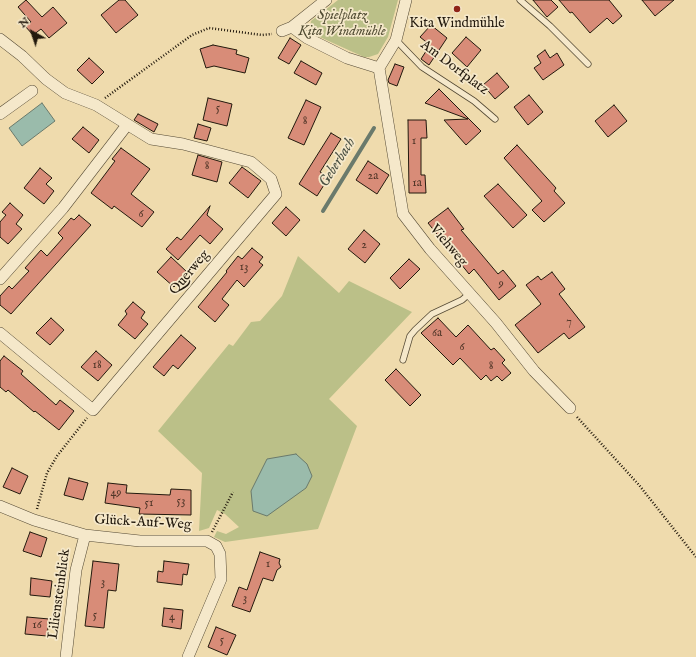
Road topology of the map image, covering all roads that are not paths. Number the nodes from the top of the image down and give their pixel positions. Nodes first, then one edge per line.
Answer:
1 (326, 0) edge
2 (406, 0) edge
3 (520, 0) edge
4 (0, 39) edge
5 (396, 40) junction
6 (588, 64) dead end
7 (380, 68) junction
8 (32, 92) dead end
9 (0, 114) edge
10 (495, 119) dead end
11 (127, 125) junction
12 (0, 279) edge
13 (470, 294) junction
14 (0, 333) edge
15 (403, 360) dead end
16 (570, 408) road end
17 (0, 506) edge
18 (85, 535) junction
19 (66, 657) edge
20 (188, 657) edge

1 - 7 street
2 - 5 street
3 - 6 lane
4 - 11 street, Querweg
5 - 7 street
5 - 10 lane, Am Dorfplatz
7 - 13 street, Viehweg
8 - 9 street
11 - 12 street
11 - 14 street, Querweg
13 - 15 lane
13 - 16 street, Viehweg
17 - 18 street, Glück-Auf-Weg
18 - 19 street, Liliensteinblick
18 - 20 street, Glück-Auf-Weg

